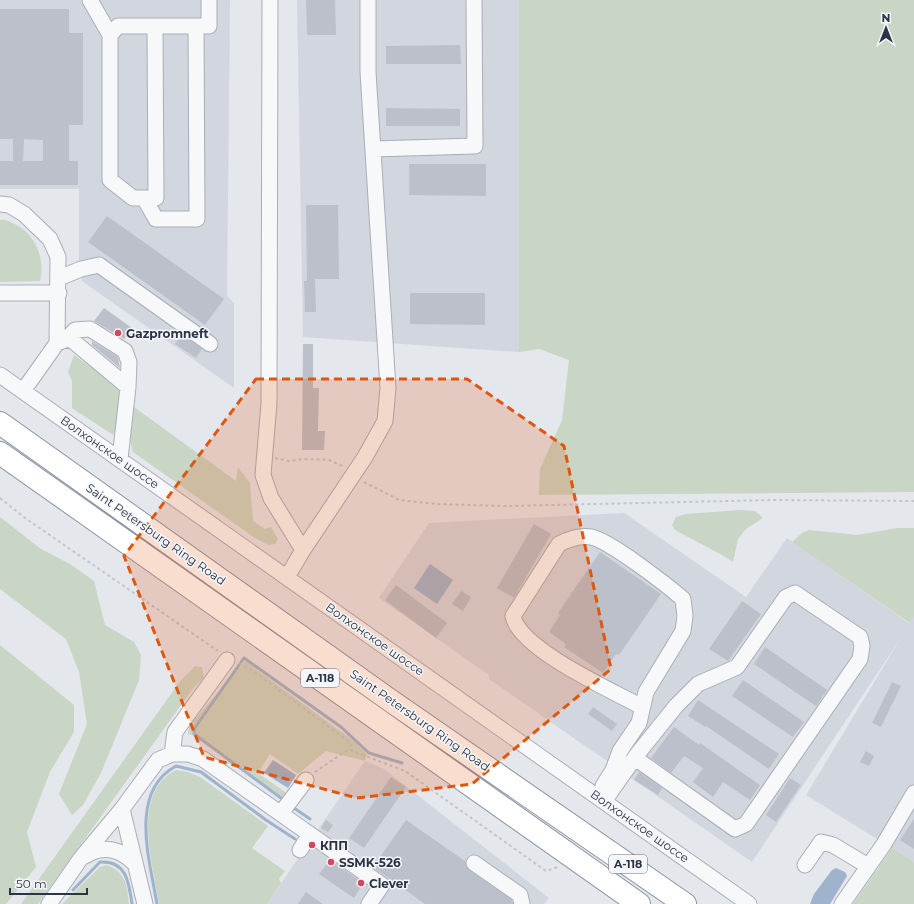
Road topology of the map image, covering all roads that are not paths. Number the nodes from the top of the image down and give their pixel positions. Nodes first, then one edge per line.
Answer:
1 (90, 0) edge
2 (209, 0) edge
3 (270, 0) edge
4 (368, 0) edge
5 (474, 0) edge
6 (155, 26) junction
7 (196, 26) junction
8 (110, 35) junction
9 (373, 149) junction
10 (144, 198) junction
11 (0, 204) edge
12 (59, 285) junction
13 (0, 293) edge
14 (62, 341) junction
15 (210, 344) dead end
16 (0, 375) edge
17 (128, 387) junction
18 (23, 391) junction
19 (0, 424) edge
20 (0, 453) edge
21 (120, 459) junction
22 (304, 550) junction
23 (287, 577) junction
24 (227, 660) road end
25 (642, 707) junction
26 (172, 754) junction
27 (635, 758) junction
28 (306, 780) road end
29 (601, 798) junction
30 (912, 802) edge
31 (122, 809) junction
32 (282, 813) junction
33 (310, 834) junction
34 (300, 850) dead end
35 (81, 858) junction
36 (474, 863) dead end
37 (135, 864) junction
38 (805, 865) dead end
39 (868, 866) junction
40 (49, 904) edge
41 (145, 904) edge
42 (369, 904) edge
43 (522, 904) edge
44 (639, 904) edge
45 (686, 904) edge
46 (749, 904) edge
47 (842, 904) edge

1 - 8 street
2 - 7 street
3 - 22 street
4 - 9 street
5 - 9 street
6 - 7 street
6 - 8 street
6 - 10 street
7 - 10 street
8 - 10 street
9 - 22 street
11 - 12 street
12 - 13 street
12 - 14 street
12 - 15 street
14 - 17 street
14 - 17 street
14 - 18 street
16 - 18 street, Волхонское шоссе
17 - 21 street
18 - 21 street, Волхонское шоссе
19 - 45 highway, Saint Petersburg Ring Road / А-118
20 - 44 highway, Saint Petersburg Ring Road / А-118
21 - 23 street, Волхонское шоссе
22 - 23 street
23 - 29 street, Волхонское шоссе
24 - 26 street
25 - 25 street
25 - 29 street
26 - 31 street
26 - 32 street
27 - 27 street
27 - 29 street
28 - 32 street
29 - 46 street, Волхонское шоссе
30 - 39 street
31 - 35 street
31 - 37 street
32 - 33 street
33 - 34 street
33 - 42 street
35 - 37 street
35 - 40 street
36 - 43 street
37 - 41 street
38 - 39 street
39 - 47 street

